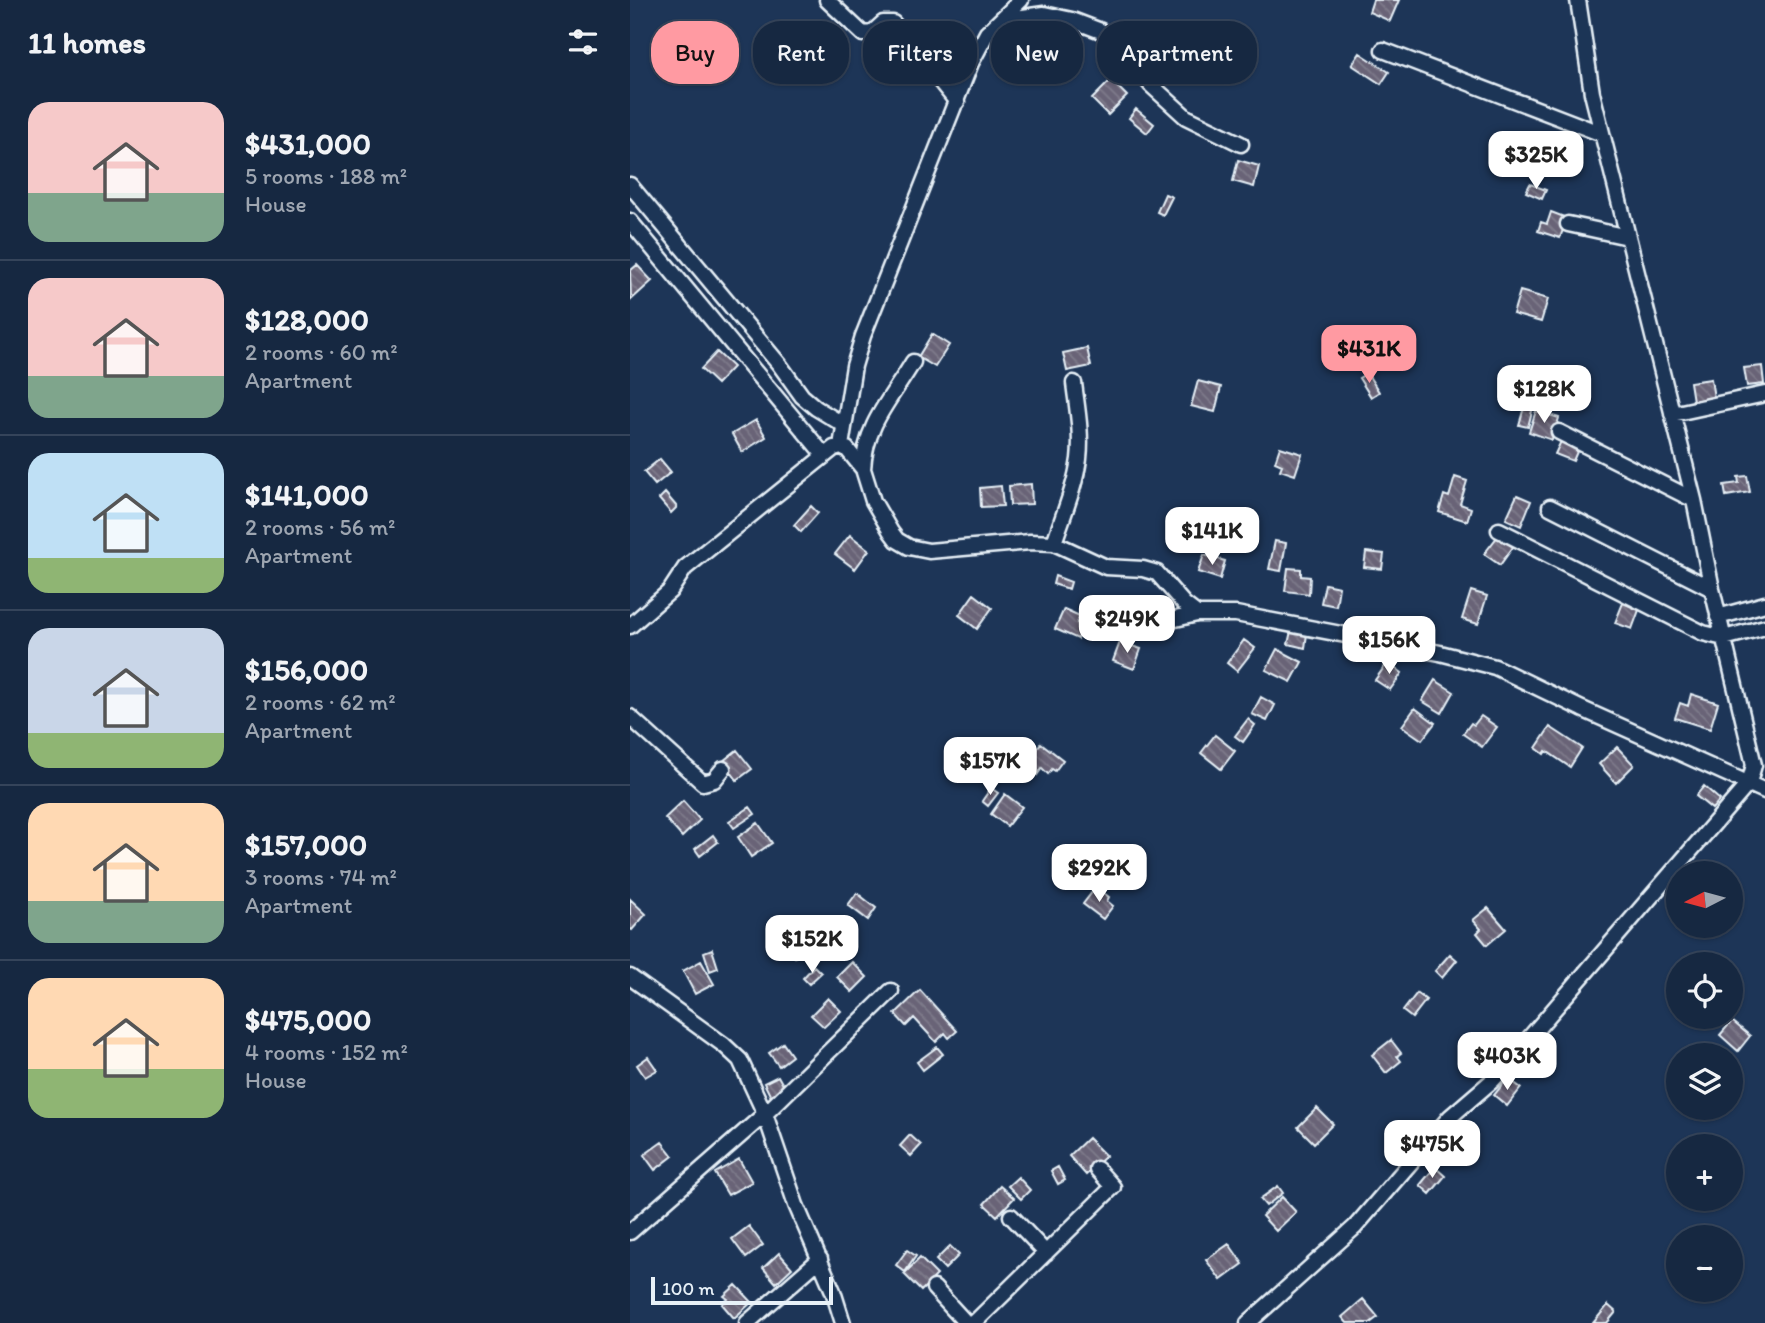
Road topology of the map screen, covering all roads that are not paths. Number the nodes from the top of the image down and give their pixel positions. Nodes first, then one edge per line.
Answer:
1 (827, 0) edge
2 (1021, 0) edge
3 (1578, 0) edge
4 (999, 21) joint
5 (1075, 21) edge
6 (1083, 24) edge
7 (991, 29) edge
8 (1382, 50) dead end
9 (957, 102) junction
10 (1602, 134) junction
11 (1241, 144) dead end
12 (630, 185) edge
13 (630, 221) edge
14 (1568, 224) dead end
15 (1628, 237) junction
16 (913, 362) dead end
17 (1074, 383) dead end
18 (1765, 394) edge
19 (1672, 414) junction
20 (844, 425) junction
21 (1559, 432) dead end
22 (841, 446) junction
23 (824, 455) junction
24 (863, 469) junction
25 (1694, 499) junction
26 (1550, 507) dead end
27 (1499, 530) dead end
28 (1054, 543) junction
29 (1712, 589) junction
30 (1765, 604) edge
31 (1103, 612) dead end
32 (1197, 614) junction
33 (1718, 617) junction
34 (630, 626) edge
35 (1765, 627) edge
36 (1724, 638) junction
37 (630, 717) edge
38 (723, 769) dead end
39 (1749, 783) junction
40 (1765, 791) edge
41 (630, 976) edge
42 (891, 991) dead end
43 (765, 1114) junction
44 (1097, 1169) dead end
45 (1011, 1216) dead end
46 (630, 1231) edge
47 (1046, 1253) junction
48 (820, 1259) junction
49 (934, 1288) dead end
50 (747, 1323) edge
51 (844, 1323) edge
52 (966, 1323) edge
53 (974, 1323) edge
54 (1248, 1323) edge

1 - 9 street
2 - 4 street
3 - 10 street
4 - 5 street
6 - 11 street
7 - 9 street
8 - 10 street
9 - 20 street
10 - 15 street
12 - 20 street
13 - 23 street
14 - 15 street
15 - 19 street
16 - 24 street
17 - 28 street
18 - 19 street
19 - 25 street
20 - 22 street
21 - 25 street
22 - 23 street
22 - 24 street
23 - 34 street
24 - 28 street
25 - 29 street
26 - 29 street
27 - 36 street
28 - 32 street
29 - 33 street
30 - 33 street
31 - 32 street
32 - 39 street
33 - 36 street
35 - 36 street
36 - 39 street
37 - 38 street
39 - 40 street
39 - 54 street
41 - 43 street
42 - 43 street
43 - 46 street
43 - 48 street
44 - 47 street
45 - 47 street
47 - 53 street
48 - 50 street
48 - 51 street
49 - 52 street

